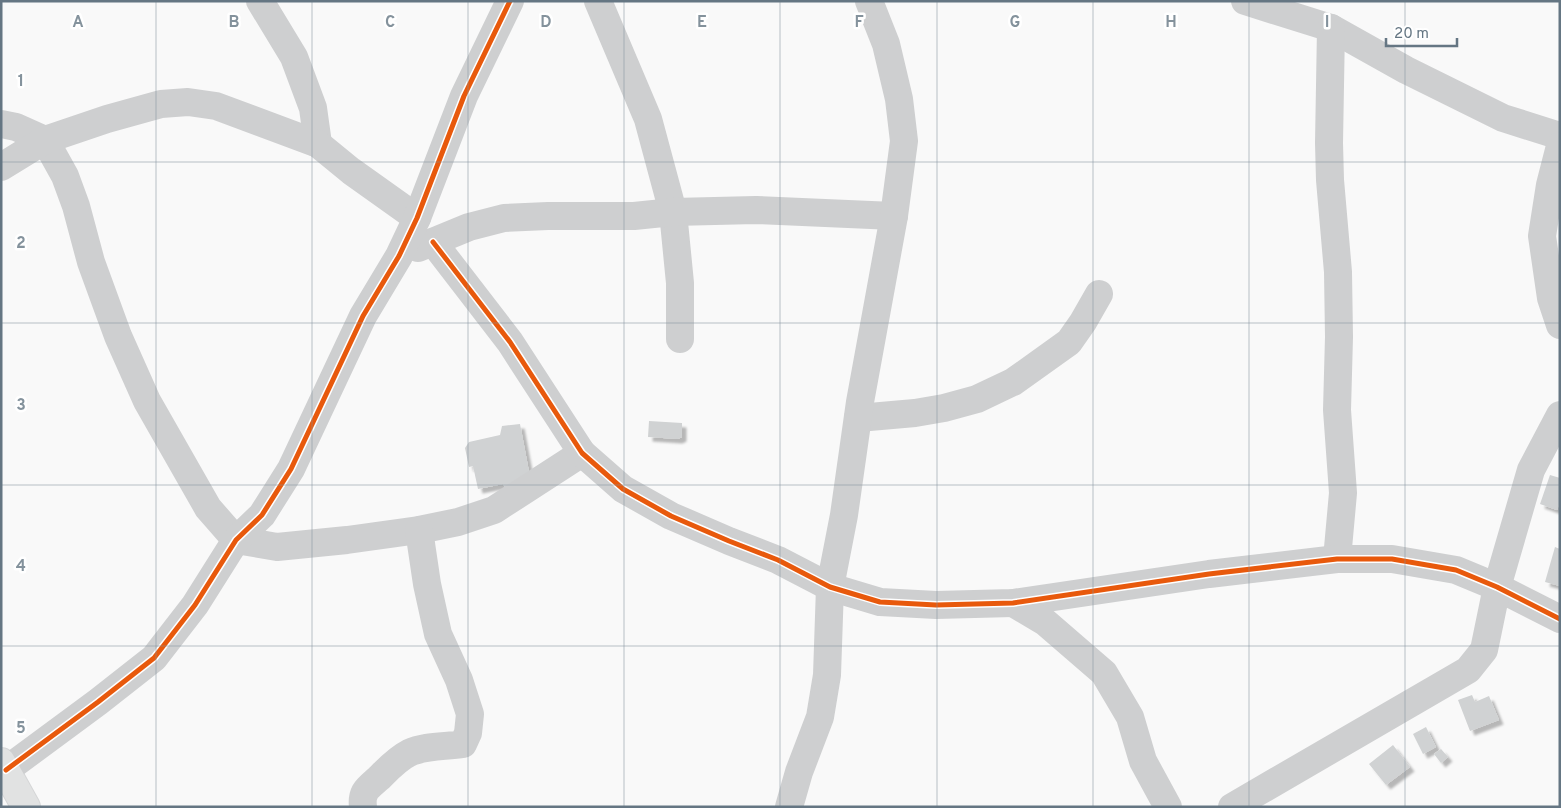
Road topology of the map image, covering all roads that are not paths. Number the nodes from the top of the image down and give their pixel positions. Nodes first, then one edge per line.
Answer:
1 (260, 1) edge
2 (510, 1) edge
3 (598, 1) edge
4 (869, 1) edge
5 (1245, 1) edge
6 (1331, 28) junction
7 (1, 124) edge
8 (1560, 136) edge
9 (45, 140) junction
10 (318, 144) junction
11 (1560, 146) edge
12 (1, 167) edge
13 (673, 212) junction
14 (894, 216) junction
15 (417, 218) junction
16 (433, 242) junction
17 (398, 256) junction
18 (1099, 294) dead end
19 (1560, 325) edge
20 (680, 339) dead end
21 (1560, 415) edge
22 (858, 418) junction
23 (582, 453) junction
24 (419, 530) junction
25 (236, 540) junction
26 (1337, 558) junction
27 (830, 587) junction
28 (1497, 587) junction
29 (1013, 603) junction
30 (1560, 619) edge
31 (3, 766) edge
32 (26, 807) edge
33 (363, 807) edge
34 (790, 807) edge
35 (1168, 807) edge
36 (1232, 807) edge

1 - 10 street
2 - 15 street
3 - 13 street
4 - 14 street
5 - 6 street
6 - 8 street
6 - 26 street
7 - 9 street
9 - 10 street
9 - 12 street
9 - 25 street
10 - 15 street
11 - 19 street
13 - 14 street
13 - 16 street
13 - 20 street
14 - 22 street
15 - 17 street
16 - 17 street
16 - 23 street
17 - 25 street
18 - 22 street
21 - 28 street
22 - 27 street
23 - 24 street
23 - 27 street
24 - 25 street
24 - 33 street
25 - 31 street
26 - 28 street
26 - 29 street
27 - 29 street
27 - 34 street
28 - 30 street
28 - 36 street
29 - 35 street
31 - 32 street

